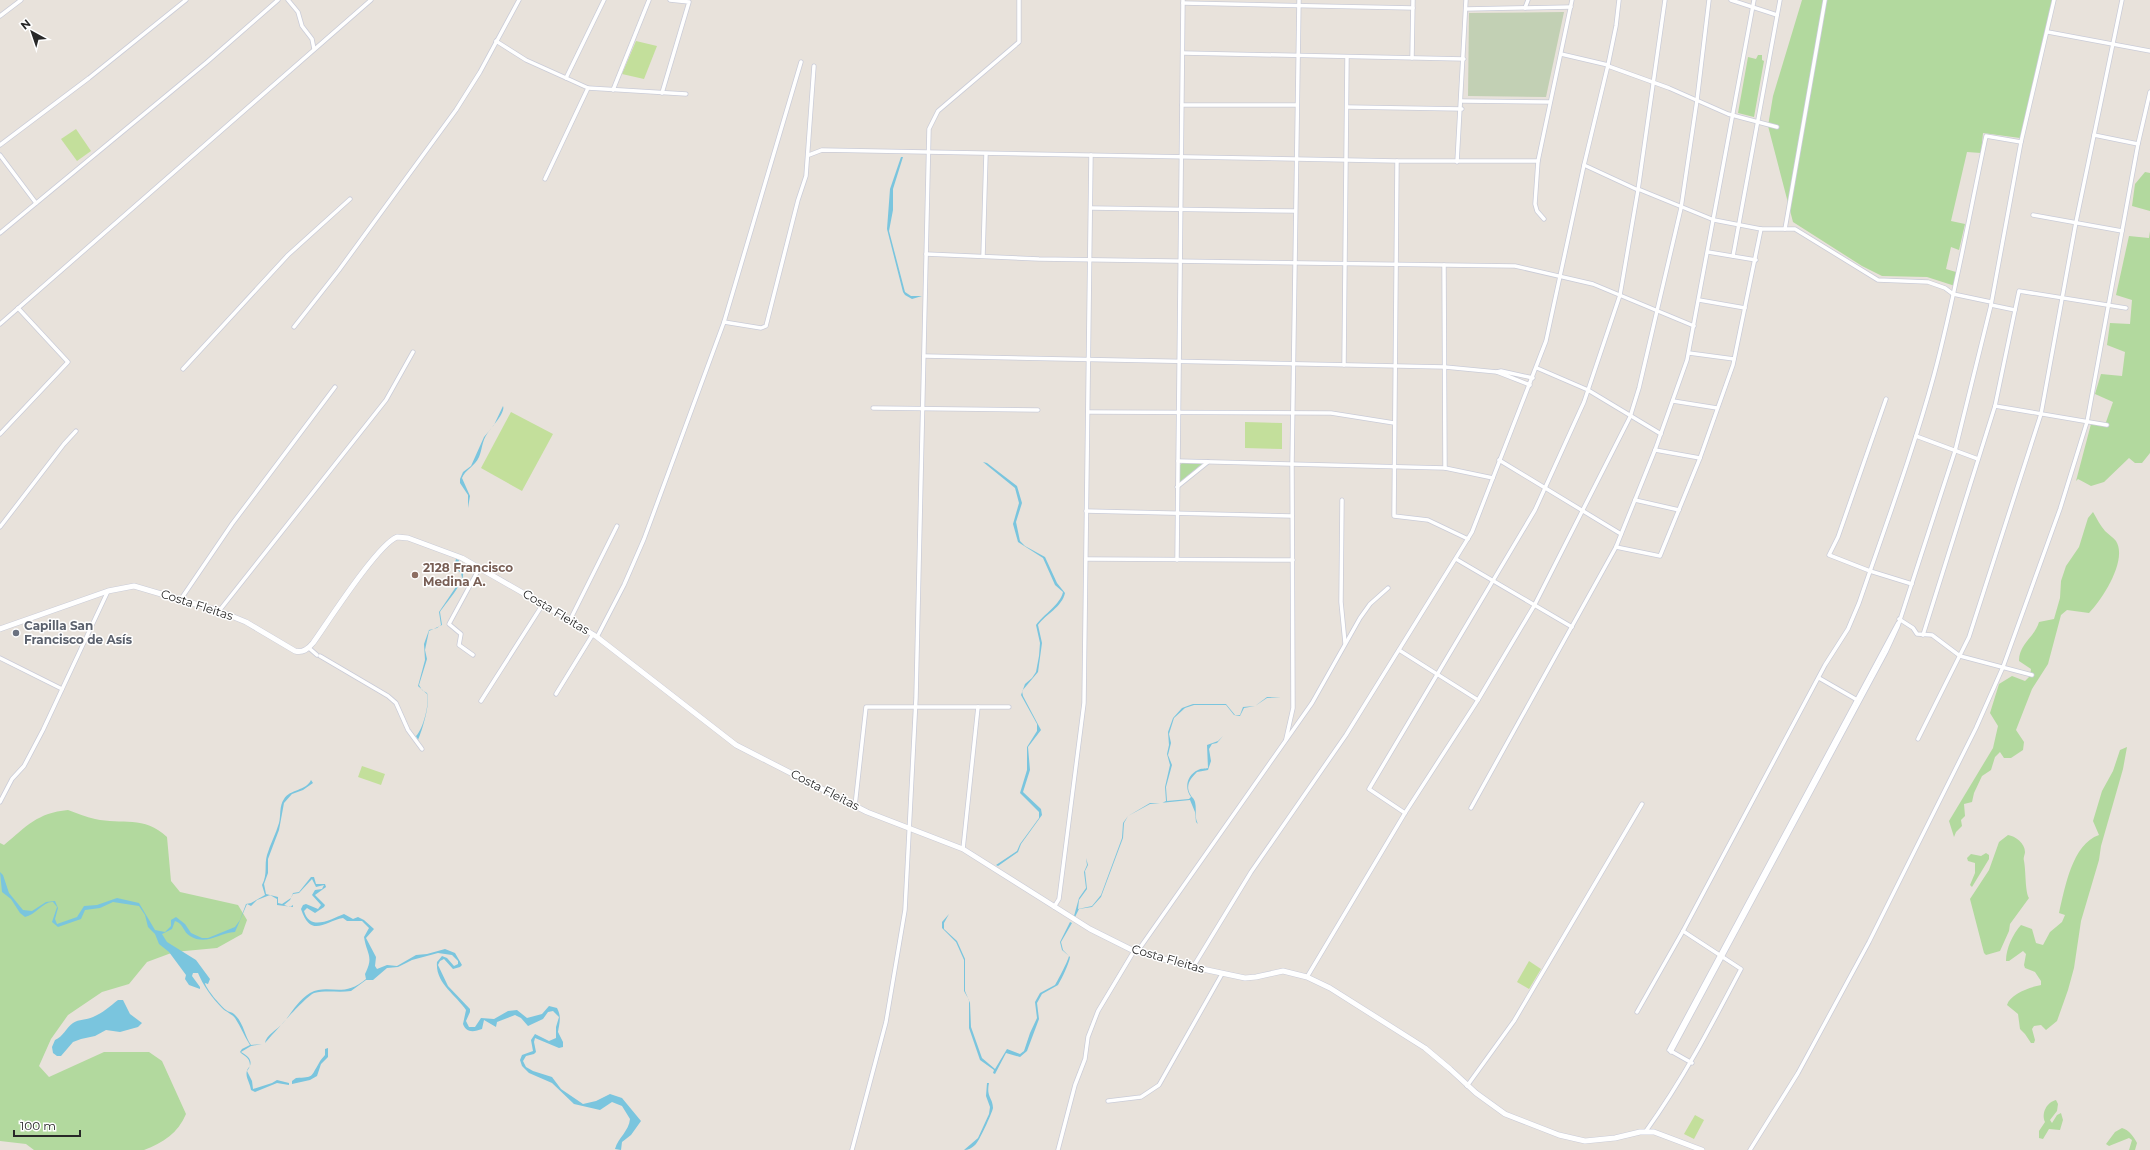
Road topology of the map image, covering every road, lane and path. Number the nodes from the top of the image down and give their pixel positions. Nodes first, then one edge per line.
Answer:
1 (21, 0) edge
2 (186, 0) edge
3 (278, 0) edge
4 (288, 0) edge
5 (370, 0) edge
6 (519, 0) edge
7 (604, 0) edge
8 (648, 0) edge
9 (670, 0) edge
10 (1019, 0) edge
11 (1299, 0) edge
12 (1414, 0) edge
13 (1466, 0) edge
14 (1528, 0) edge
15 (1572, 0) edge
16 (1619, 0) edge
17 (1665, 0) edge
18 (1709, 0) edge
19 (1731, 0) edge
20 (1754, 0) edge
21 (1780, 0) edge
22 (1826, 0) edge
23 (2054, 0) edge
24 (2122, 0) edge
25 (1183, 1) edge
26 (1299, 7) junction
27 (1413, 8) junction
28 (1525, 8) junction
29 (1571, 8) junction
30 (1753, 8) junction
31 (1466, 9) junction
32 (1777, 15) junction
33 (0, 16) edge
34 (2048, 32) junction
35 (496, 41) junction
36 (2114, 44) junction
37 (314, 50) junction
38 (2150, 51) edge
39 (1183, 53) junction
40 (1561, 54) junction
41 (1298, 56) junction
42 (1347, 57) junction
43 (1412, 58) junction
44 (1464, 59) junction
45 (801, 62) dead end
46 (814, 66) dead end
47 (1608, 66) junction
48 (566, 78) junction
49 (1653, 82) junction
50 (588, 88) junction
51 (613, 90) junction
52 (2150, 92) edge
53 (662, 93) junction
54 (686, 94) dead end
55 (1697, 100) junction
56 (1462, 101) junction
57 (1550, 102) junction
58 (1182, 105) junction
59 (1297, 105) junction
60 (1347, 107) junction
61 (1462, 109) junction
62 (1734, 115) junction
63 (1757, 122) junction
64 (1777, 127) dead end
65 (2094, 135) junction
66 (2021, 142) junction
67 (2138, 144) junction
68 (0, 145) edge
69 (928, 152) junction
70 (986, 154) junction
71 (0, 155) edge
72 (809, 155) junction
73 (1091, 155) junction
74 (1181, 157) junction
75 (1296, 159) junction
76 (1346, 160) junction
77 (1397, 161) junction
78 (1538, 161) junction
79 (1457, 162) junction
80 (1584, 166) junction
81 (545, 179) dead end
82 (1638, 190) junction
83 (350, 199) dead end
84 (36, 203) junction
85 (1091, 208) junction
86 (1681, 208) junction
87 (1181, 209) junction
88 (1296, 211) junction
89 (2033, 215) dead end
90 (1544, 219) dead end
91 (1714, 220) junction
92 (2076, 222) junction
93 (1738, 225) junction
94 (1761, 229) junction
95 (1785, 229) junction
96 (2122, 231) junction
97 (0, 233) edge
98 (1708, 252) junction
99 (926, 254) junction
100 (983, 256) junction
101 (1733, 256) junction
102 (1090, 260) junction
103 (1756, 260) junction
104 (1180, 261) junction
105 (1295, 263) junction
106 (1345, 264) junction
107 (1395, 265) junction
108 (1444, 265) junction
109 (1562, 275) junction
110 (1954, 294) junction
111 (1620, 295) junction
112 (2062, 298) junction
113 (1699, 300) junction
114 (1991, 304) junction
115 (2108, 305) junction
116 (18, 308) junction
117 (1745, 308) junction
118 (2126, 308) dead end
119 (1656, 310) junction
120 (2015, 310) junction
121 (724, 322) junction
122 (0, 324) edge
123 (294, 326) dead end
124 (1694, 326) junction
125 (413, 352) dead end
126 (1688, 353) junction
127 (924, 356) junction
128 (1088, 359) junction
129 (1734, 359) junction
130 (1179, 361) junction
131 (1294, 364) junction
132 (1344, 365) junction
133 (1394, 366) junction
134 (1445, 367) junction
135 (1537, 368) junction
136 (183, 369) dead end
137 (1498, 372) junction
138 (1533, 378) junction
139 (1530, 385) junction
140 (335, 387) dead end
141 (1588, 390) junction
142 (1886, 399) dead end
143 (1673, 401) junction
144 (1995, 406) junction
145 (873, 408) dead end
146 (923, 408) junction
147 (1717, 408) junction
148 (1038, 410) dead end
149 (1088, 412) junction
150 (1178, 412) junction
151 (1293, 413) junction
152 (2041, 414) junction
153 (1630, 417) junction
154 (2087, 422) junction
155 (1394, 423) junction
156 (2107, 425) dead end
157 (76, 431) dead end
158 (0, 434) edge
159 (1661, 434) junction
160 (1916, 436) junction
161 (1655, 450) junction
162 (1955, 451) junction
163 (1700, 458) junction
164 (1978, 459) junction
165 (1499, 460) junction
166 (1178, 461) junction
167 (1208, 462) junction
168 (1292, 464) junction
169 (1394, 467) junction
170 (1446, 468) junction
171 (1493, 478) junction
172 (1177, 486) junction
173 (1545, 488) junction
174 (1342, 500) dead end
175 (1636, 500) junction
176 (1679, 510) junction
177 (1086, 511) junction
178 (1582, 512) junction
179 (1177, 513) junction
180 (1292, 516) junction
181 (617, 526) dead end
182 (0, 527) edge
183 (1621, 534) junction
184 (1468, 539) junction
185 (1616, 547) junction
186 (1086, 559) junction
187 (1456, 559) junction
188 (1177, 560) junction
189 (1292, 560) junction
190 (480, 567) junction
191 (1870, 571) junction
192 (1493, 581) junction
193 (1912, 584) junction
194 (1388, 588) dead end
195 (108, 591) junction
196 (181, 599) junction
197 (543, 604) junction
198 (1534, 606) junction
199 (219, 611) junction
200 (570, 620) junction
201 (1898, 621) junction
202 (1572, 627) junction
203 (0, 629) edge
204 (595, 635) junction
205 (1923, 635) junction
206 (1345, 644) junction
207 (309, 648) junction
208 (1399, 650) junction
209 (473, 655) dead end
210 (1960, 656) junction
211 (0, 658) edge
212 (2003, 667) junction
213 (1437, 675) junction
214 (2032, 675) dead end
215 (1818, 678) junction
216 (62, 689) junction
217 (556, 694) dead end
218 (1478, 700) junction
219 (1858, 700) junction
220 (481, 701) dead end
221 (916, 707) junction
222 (978, 707) junction
223 (1009, 707) dead end
224 (1286, 739) junction
225 (1918, 739) dead end
226 (422, 749) dead end
227 (0, 802) edge
228 (1642, 804) dead end
229 (855, 806) junction
230 (1471, 808) dead end
231 (1405, 813) junction
232 (909, 827) junction
233 (963, 849) junction
234 (1054, 907) junction
235 (1683, 931) junction
236 (1136, 951) junction
237 (1721, 956) junction
238 (1193, 967) junction
239 (1222, 974) junction
240 (1307, 977) junction
241 (1636, 1012) dead end
242 (1692, 1063) junction
243 (1467, 1086) junction
244 (1108, 1101) dead end
245 (1646, 1131) junction
246 (852, 1150) edge
247 (1058, 1150) edge
248 (1702, 1150) edge
249 (1750, 1150) edge

1 - 33 street
2 - 68 street
3 - 84 street
4 - 37 street
5 - 37 street
6 - 35 street
7 - 48 street
8 - 51 street
9 - 53 street
10 - 69 street
11 - 26 street
12 - 27 street
13 - 31 street
14 - 28 street
15 - 29 street
16 - 47 street
17 - 49 street
18 - 55 street
19 - 30 street
20 - 30 street
21 - 32 street
22 - 95 street
23 - 34 street
24 - 36 street
25 - 26 street
25 - 39 street
26 - 27 street
26 - 41 street
27 - 43 street
28 - 29 street
28 - 31 street
29 - 40 street
30 - 32 street
30 - 62 street
31 - 44 street
32 - 63 street
34 - 36 street
34 - 66 street
35 - 48 street
35 - 123 street
36 - 38 street
36 - 65 street
37 - 116 street
39 - 41 street
39 - 58 street
40 - 47 street
40 - 57 street
41 - 42 street
41 - 59 street
42 - 43 street
42 - 60 street
43 - 44 street
44 - 56 street
45 - 121 street
46 - 72 street
47 - 49 street
47 - 80 street
48 - 50 street
49 - 55 street
49 - 82 street
50 - 51 street
50 - 81 street
51 - 53 street
52 - 67 street
53 - 54 street
55 - 62 street
55 - 86 street
56 - 57 street
56 - 61 street
57 - 78 street
58 - 59 street
58 - 74 street
59 - 75 street
60 - 61 street
60 - 76 street
61 - 79 street
62 - 63 street
62 - 91 street
63 - 64 street
63 - 93 street
65 - 67 street
65 - 92 street
66 - 110 street
66 - 114 street
67 - 96 street
69 - 70 street
69 - 72 street
69 - 99 street
70 - 73 street
70 - 100 street
71 - 84 street
72 - 121 street
73 - 74 street
73 - 85 street
74 - 75 street
74 - 87 street
75 - 76 street
75 - 88 street
76 - 77 street
76 - 106 street
77 - 79 street
77 - 107 street
78 - 79 street
78 - 90 street
80 - 82 street
80 - 109 street
82 - 86 street
82 - 111 street
83 - 136 street
84 - 97 street
85 - 87 street
85 - 102 street
86 - 91 street
86 - 119 street
87 - 88 street
87 - 104 street
88 - 105 street
89 - 92 street
91 - 93 street
91 - 98 street
92 - 96 street
92 - 112 street
93 - 94 street
93 - 101 street
94 - 95 street
94 - 103 street
95 - 110 street
96 - 115 street
98 - 101 street
98 - 113 street
99 - 100 street
99 - 127 street
100 - 102 street
101 - 103 street
102 - 104 street
102 - 128 street
103 - 117 street
104 - 105 street
104 - 130 street
105 - 106 street
105 - 131 street
106 - 107 street
106 - 132 street
107 - 108 street
107 - 133 street
108 - 109 street
108 - 134 street
109 - 111 street
109 - 135 street
110 - 114 street
110 - 160 street
111 - 119 street
111 - 141 street
112 - 115 street
112 - 120 street
112 - 152 street
113 - 117 street
113 - 124 street
114 - 120 street
114 - 162 street
115 - 118 street
115 - 154 street
116 - 122 street
116 - 158 street
117 - 129 street
119 - 124 street
119 - 153 street
120 - 144 street
121 - 204 street
124 - 126 street
125 - 199 street
126 - 129 street
126 - 143 street
127 - 128 street
127 - 146 street
128 - 130 street
128 - 149 street
129 - 147 street
130 - 131 street
130 - 150 street
131 - 132 street
131 - 151 street
132 - 133 street
133 - 134 street
133 - 155 street
134 - 137 street
134 - 170 street
135 - 138 street
135 - 141 street
137 - 138 street
137 - 139 street
138 - 139 street
139 - 165 street
140 - 196 street
141 - 153 street
141 - 173 street
142 - 191 street
143 - 147 street
143 - 159 street
144 - 152 street
144 - 164 street
145 - 146 street
146 - 148 street
146 - 221 street
147 - 163 street
149 - 150 street
149 - 177 street
150 - 151 street
150 - 166 street
151 - 155 street
151 - 168 street
152 - 154 street
152 - 210 street
153 - 159 street
153 - 178 street
154 - 156 street
154 - 212 street
155 - 169 street
157 - 182 street
159 - 161 street
160 - 162 street
160 - 191 street
161 - 163 street
161 - 175 street
162 - 164 street
162 - 193 street
163 - 176 street
164 - 205 street
165 - 171 street
165 - 173 street
166 - 167 street
166 - 172 street
167 - 168 street
167 - 172 street
168 - 169 street
168 - 180 street
169 - 170 street
169 - 184 street
170 - 171 street
171 - 184 street
172 - 179 street
173 - 178 street
173 - 192 street
174 - 206 street
175 - 176 street
175 - 183 street
176 - 185 street
177 - 179 street
177 - 186 street
178 - 183 street
178 - 198 street
179 - 180 street
179 - 188 street
180 - 189 street
181 - 200 street
183 - 185 street
184 - 187 street
185 - 202 street
186 - 188 street
186 - 234 street
187 - 192 street
187 - 208 street
188 - 189 street
189 - 224 street
190 - 197 main road, Costa Fleitas
190 - 207 main road, Costa Fleitas
190 - 209 street
191 - 193 street
191 - 215 street
192 - 198 street
192 - 213 street
193 - 201 street
194 - 206 street
195 - 196 main road, Costa Fleitas
195 - 203 main road, Costa Fleitas
195 - 216 street
196 - 199 main road, Costa Fleitas
197 - 200 main road, Costa Fleitas
197 - 220 street
198 - 202 street
198 - 218 street
199 - 207 main road, Costa Fleitas
200 - 204 main road, Costa Fleitas
201 - 205 street
201 - 219 street
202 - 230 street
204 - 217 street
204 - 229 main road, Costa Fleitas
205 - 210 street
206 - 224 street
207 - 226 street
208 - 213 street
208 - 238 street
210 - 212 street
210 - 225 street
211 - 216 street
212 - 214 street
212 - 249 street
213 - 218 street
213 - 231 street
215 - 219 street
215 - 235 street
216 - 227 street
218 - 231 street
219 - 237 street
221 - 222 street
221 - 229 street
221 - 232 street
222 - 223 street
222 - 233 street
224 - 236 street
228 - 243 street
229 - 232 main road, Costa Fleitas
231 - 240 street
232 - 233 main road, Costa Fleitas
232 - 246 street
233 - 234 main road, Costa Fleitas
234 - 236 main road, Costa Fleitas
235 - 237 street
235 - 241 street
236 - 238 main road, Costa Fleitas
236 - 247 street
237 - 242 street
237 - 242 street
238 - 239 main road, Costa Fleitas
239 - 240 main road, Costa Fleitas
239 - 244 street
240 - 243 main road, Costa Fleitas
242 - 245 street
243 - 245 main road, Costa Fleitas
245 - 248 main road, Costa Fleitas

